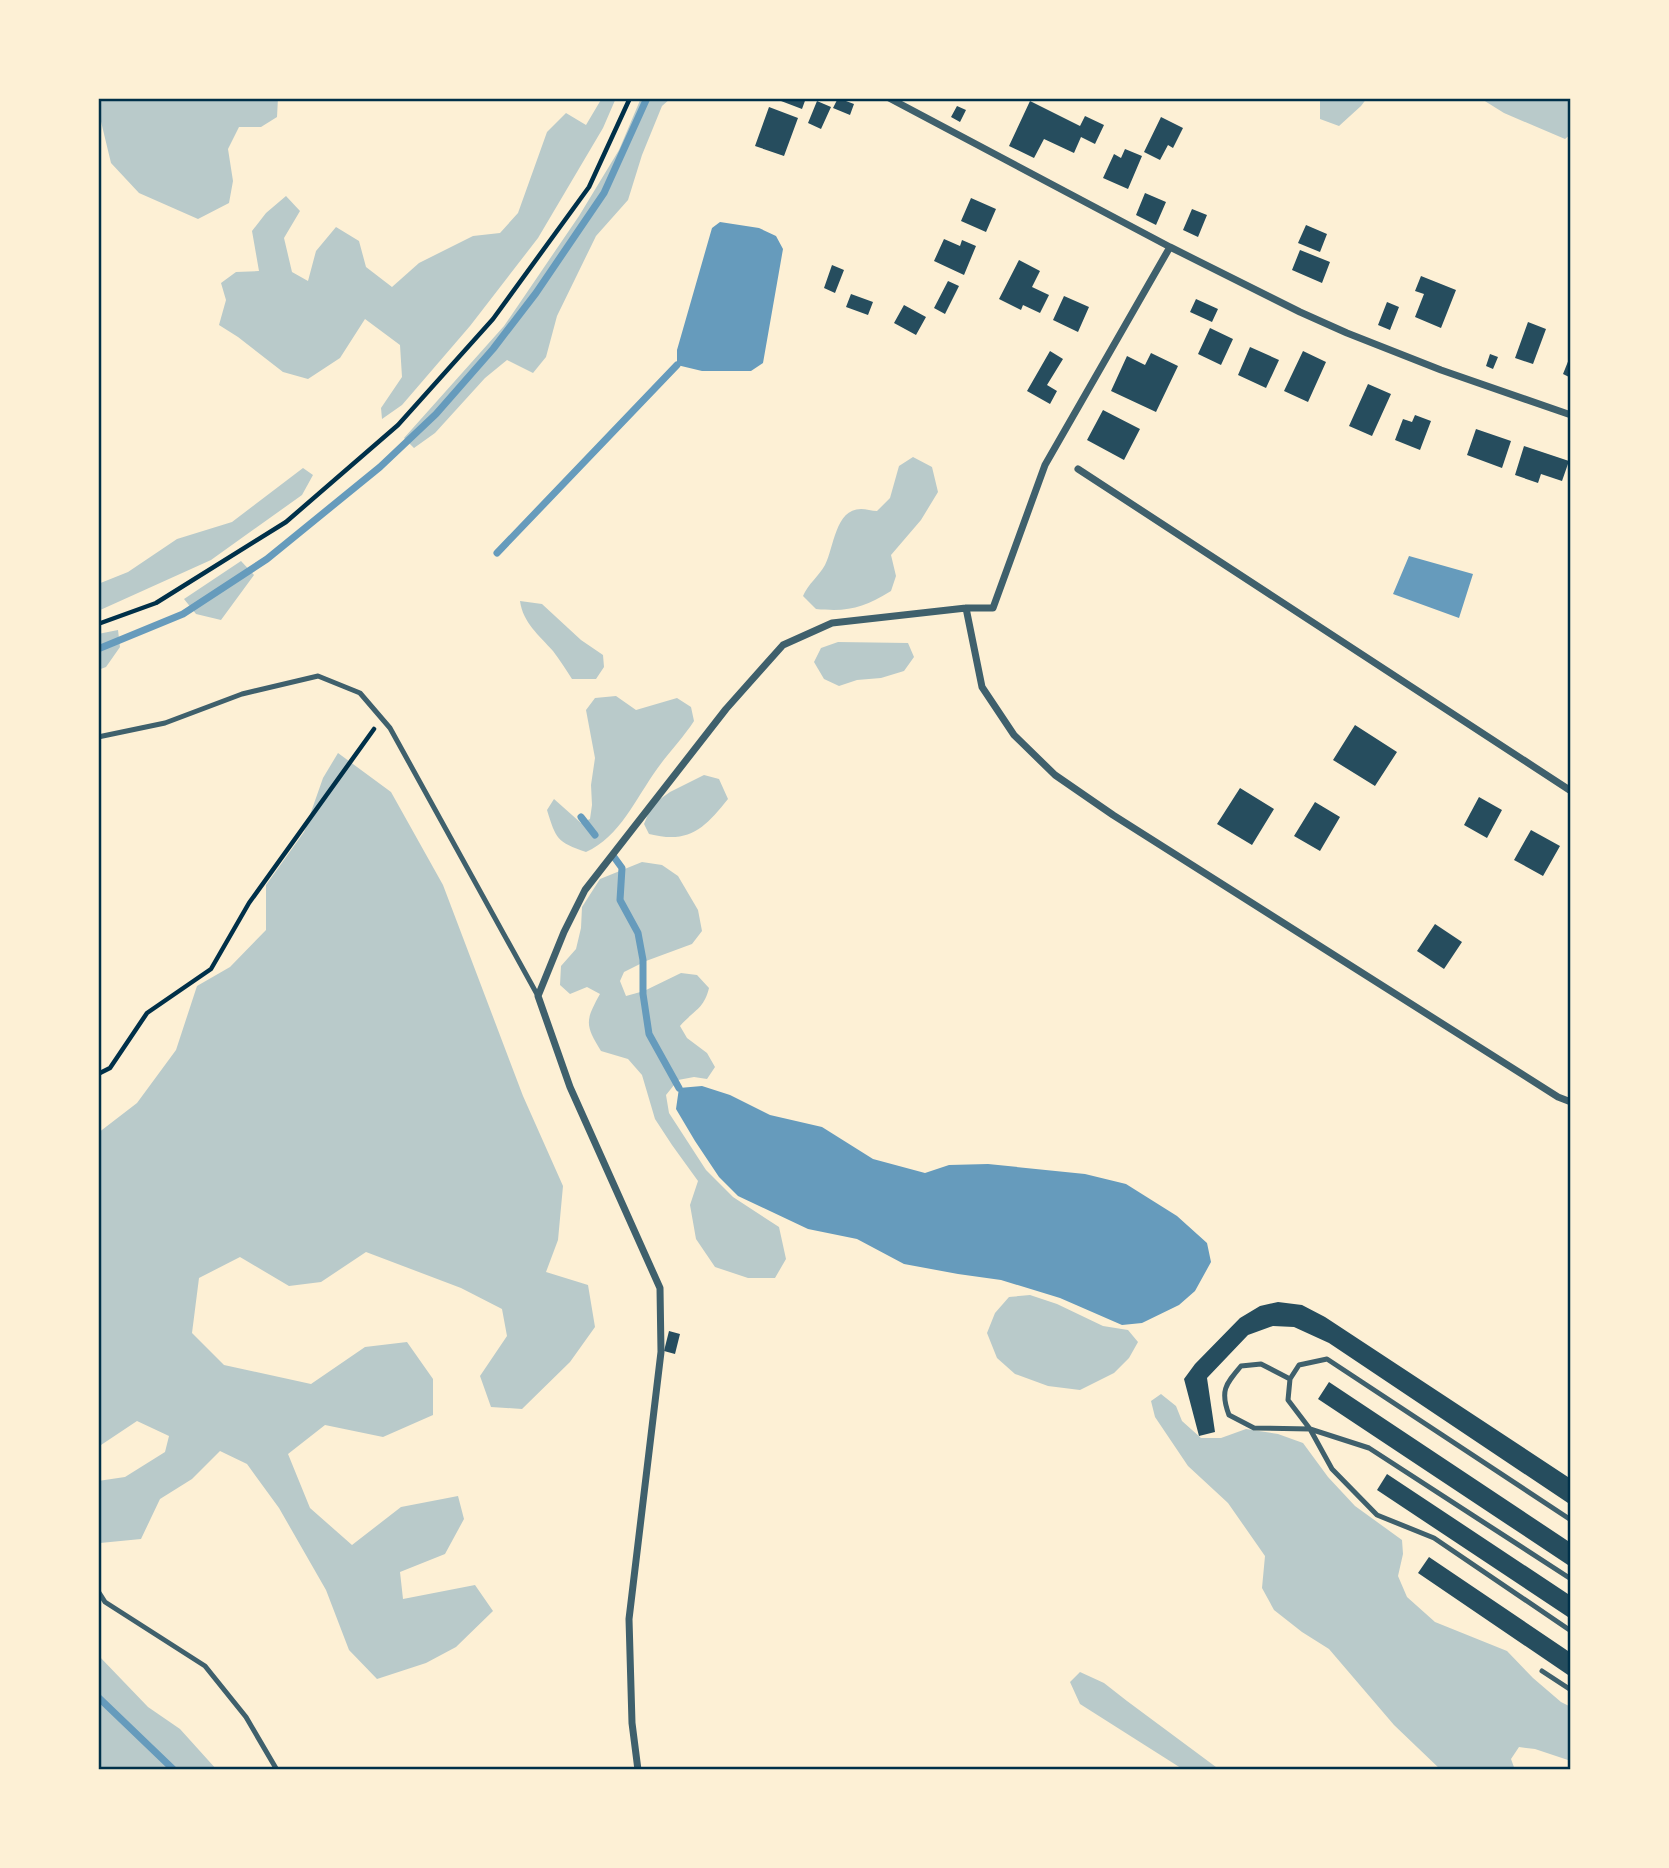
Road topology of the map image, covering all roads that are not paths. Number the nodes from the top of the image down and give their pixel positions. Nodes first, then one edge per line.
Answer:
1 (889, 98) edge
2 (1170, 247) junction
3 (1571, 415) edge
4 (1078, 469) dead end
5 (965, 608) junction
6 (98, 737) edge
7 (1571, 791) edge
8 (538, 996) junction
9 (1571, 1102) edge
10 (1290, 1379) junction
11 (1310, 1429) junction
12 (1571, 1520) edge
13 (1571, 1579) edge
14 (98, 1591) edge
15 (1571, 1631) edge
16 (1542, 1671) dead end
17 (1571, 1690) edge
18 (277, 1770) edge
19 (638, 1770) edge

1 - 2 street
2 - 3 street
2 - 5 street
4 - 7 street
5 - 8 street
5 - 9 street
6 - 8 lane
8 - 19 street
10 - 11 lane
10 - 11 lane
10 - 12 lane
11 - 13 lane
11 - 15 lane
14 - 18 lane
16 - 17 lane

